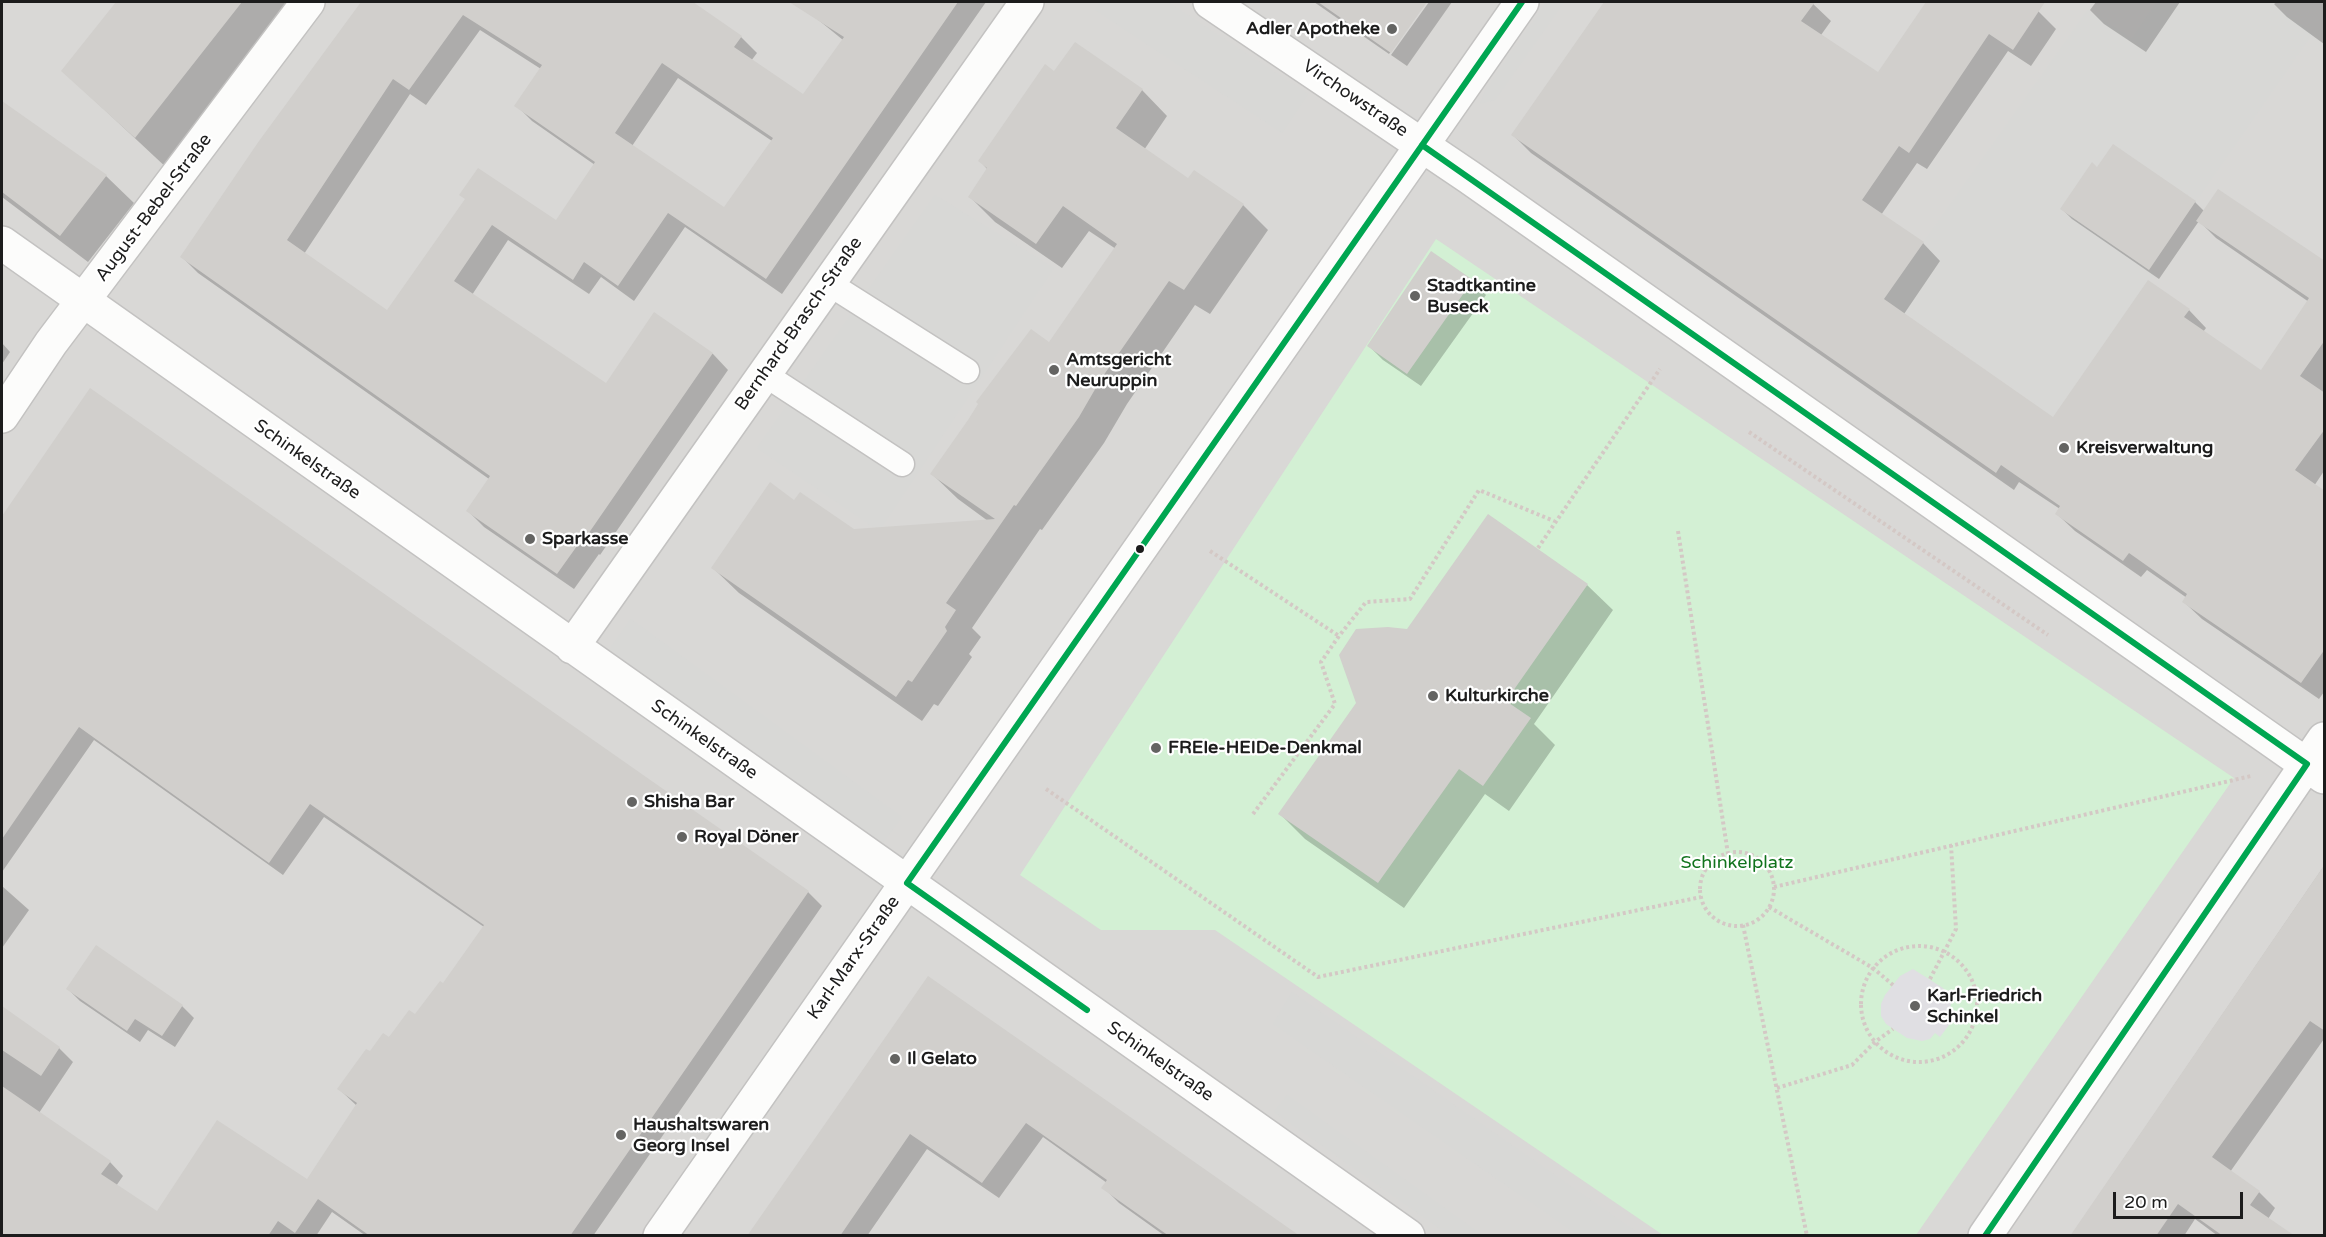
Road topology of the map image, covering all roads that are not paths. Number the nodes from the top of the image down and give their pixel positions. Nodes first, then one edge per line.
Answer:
1 (308, 2) edge
2 (1027, 2) edge
3 (1210, 2) edge
4 (1522, 2) edge
5 (1422, 145) junction
6 (2, 243) edge
7 (828, 283) junction
8 (84, 302) junction
9 (967, 371) dead end
10 (764, 374) junction
11 (2, 416) edge
12 (902, 464) dead end
13 (572, 647) junction
14 (2319, 760) edge
15 (906, 884) junction
16 (660, 1236) edge
17 (1408, 1236) edge
18 (1985, 1236) edge

1 - 8 street, August-Bebel-Straße
2 - 7 street, Bernhard-Brasch-Straße
3 - 5 street, Virchowstraße
4 - 5 street, Karl-Marx-Straße
5 - 14 street, Virchowstraße
5 - 15 street, Karl-Marx-Straße
6 - 8 street, Schinkelstraße
7 - 9 lane
7 - 10 street, Bernhard-Brasch-Straße
8 - 11 street, August-Bebel-Straße
8 - 13 street, Schinkelstraße
10 - 12 lane
10 - 13 street, Bernhard-Brasch-Straße
13 - 15 street, Schinkelstraße
14 - 18 street
15 - 16 street, Karl-Marx-Straße
15 - 17 street, Schinkelstraße

